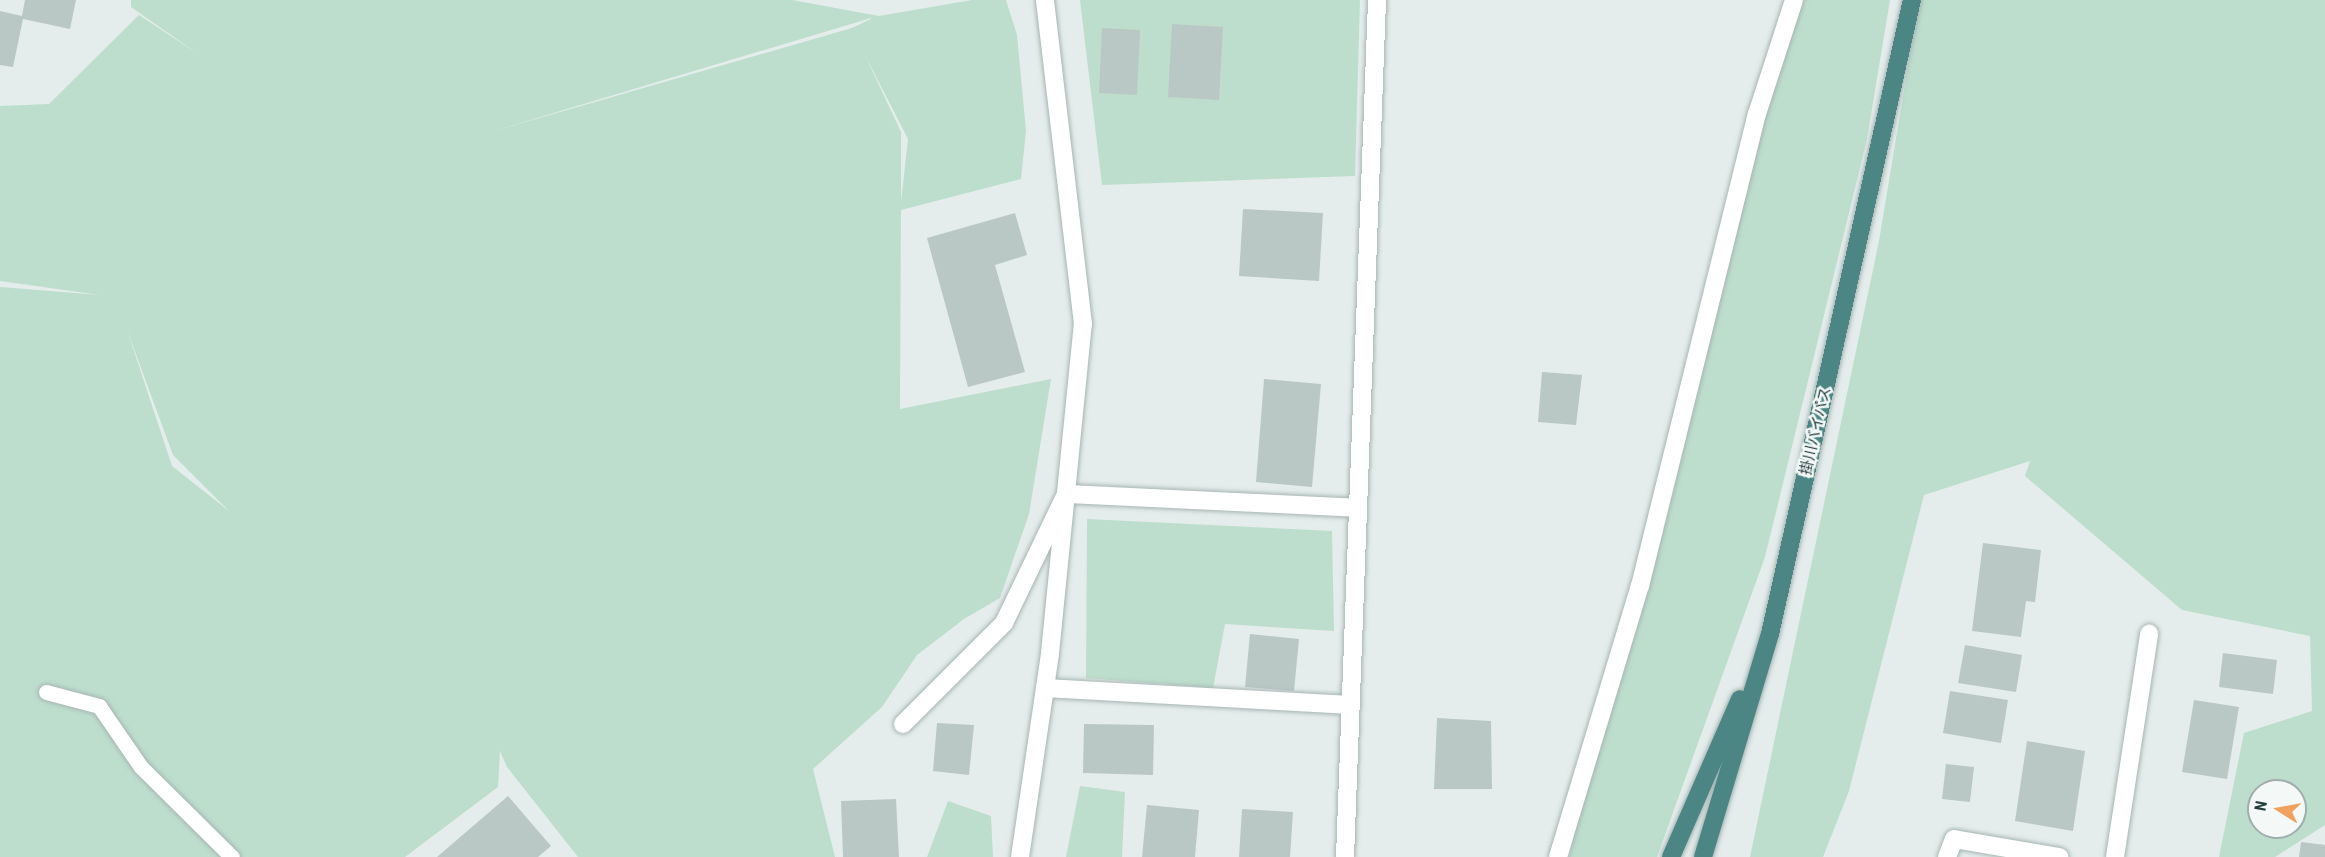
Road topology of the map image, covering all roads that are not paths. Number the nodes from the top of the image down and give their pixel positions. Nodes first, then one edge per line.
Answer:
1 (1045, 0) edge
2 (1377, 0) edge
3 (1794, 0) edge
4 (1912, 0) edge
5 (1066, 494) junction
6 (1358, 508) junction
7 (1770, 634) junction
8 (2149, 634) dead end
9 (1045, 688) junction
10 (46, 692) dead end
11 (1351, 705) junction
12 (903, 724) dead end
13 (231, 857) edge
14 (1020, 857) edge
15 (1345, 857) edge
16 (1558, 857) edge
17 (1671, 857) edge
18 (1703, 857) edge
19 (1947, 857) edge
20 (2059, 857) edge
21 (2115, 857) edge

1 - 5 street
2 - 6 street
3 - 16 street
4 - 7 highway, 掛川バイパス
5 - 6 street
5 - 9 street
5 - 12 street
6 - 11 street
7 - 17 highway
7 - 18 highway, 掛川バイパス
8 - 21 street
9 - 11 street
9 - 14 street
10 - 13 lane
11 - 15 street
19 - 20 street

